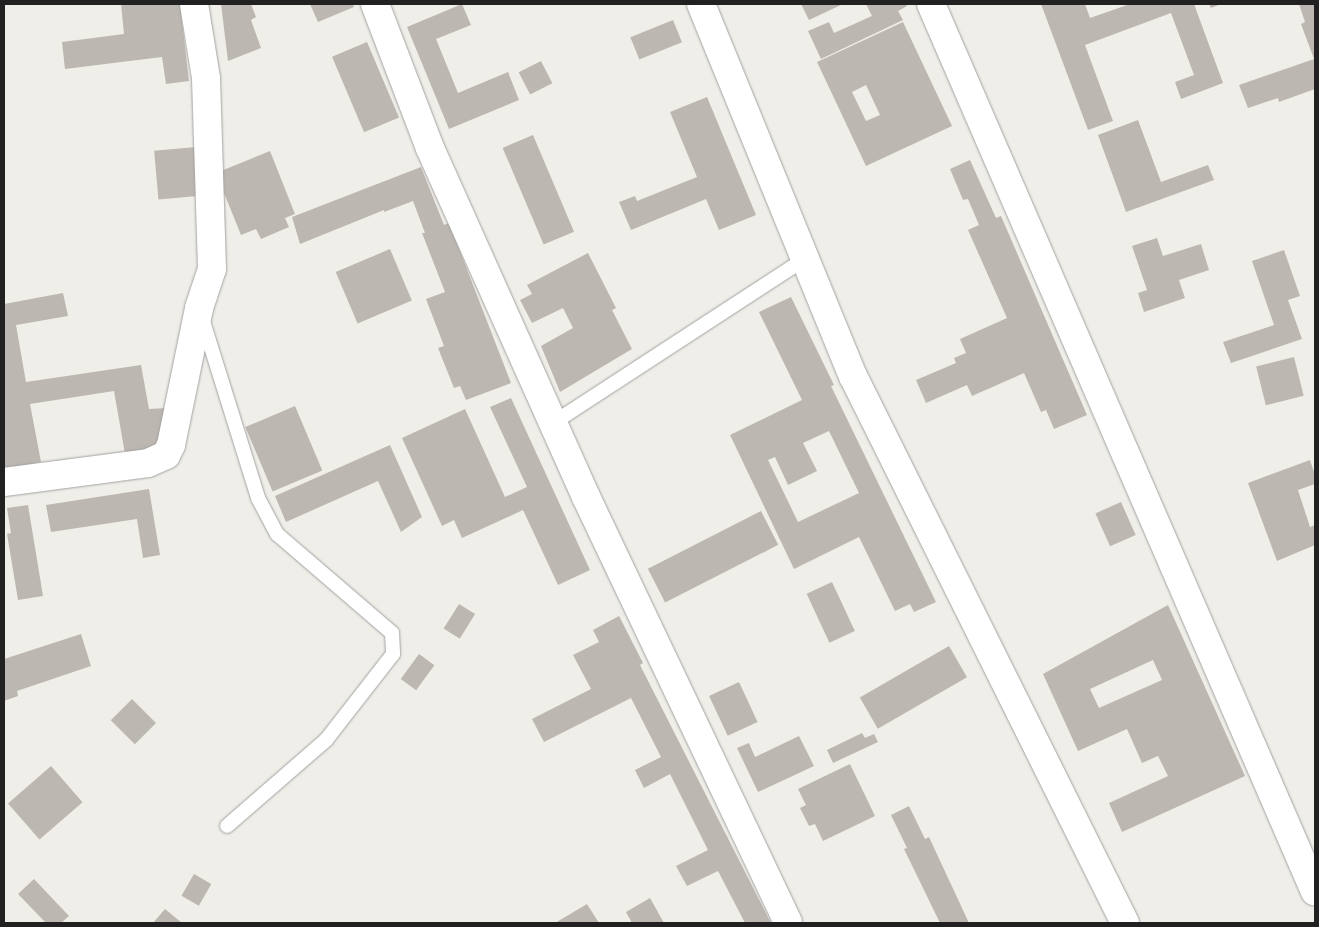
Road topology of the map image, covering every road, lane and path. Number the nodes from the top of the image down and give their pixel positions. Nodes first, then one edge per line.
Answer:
1 (194, 4) edge
2 (375, 4) edge
3 (701, 4) edge
4 (931, 4) edge
5 (805, 259) junction
6 (199, 308) junction
7 (553, 423) junction
8 (4, 482) edge
9 (227, 826) dead end
10 (1315, 892) edge
11 (788, 923) edge
12 (1125, 923) edge

1 - 6 street
2 - 7 street
3 - 5 street
4 - 10 street
5 - 7 lane
5 - 12 street
6 - 8 street
6 - 9 lane
7 - 11 street

